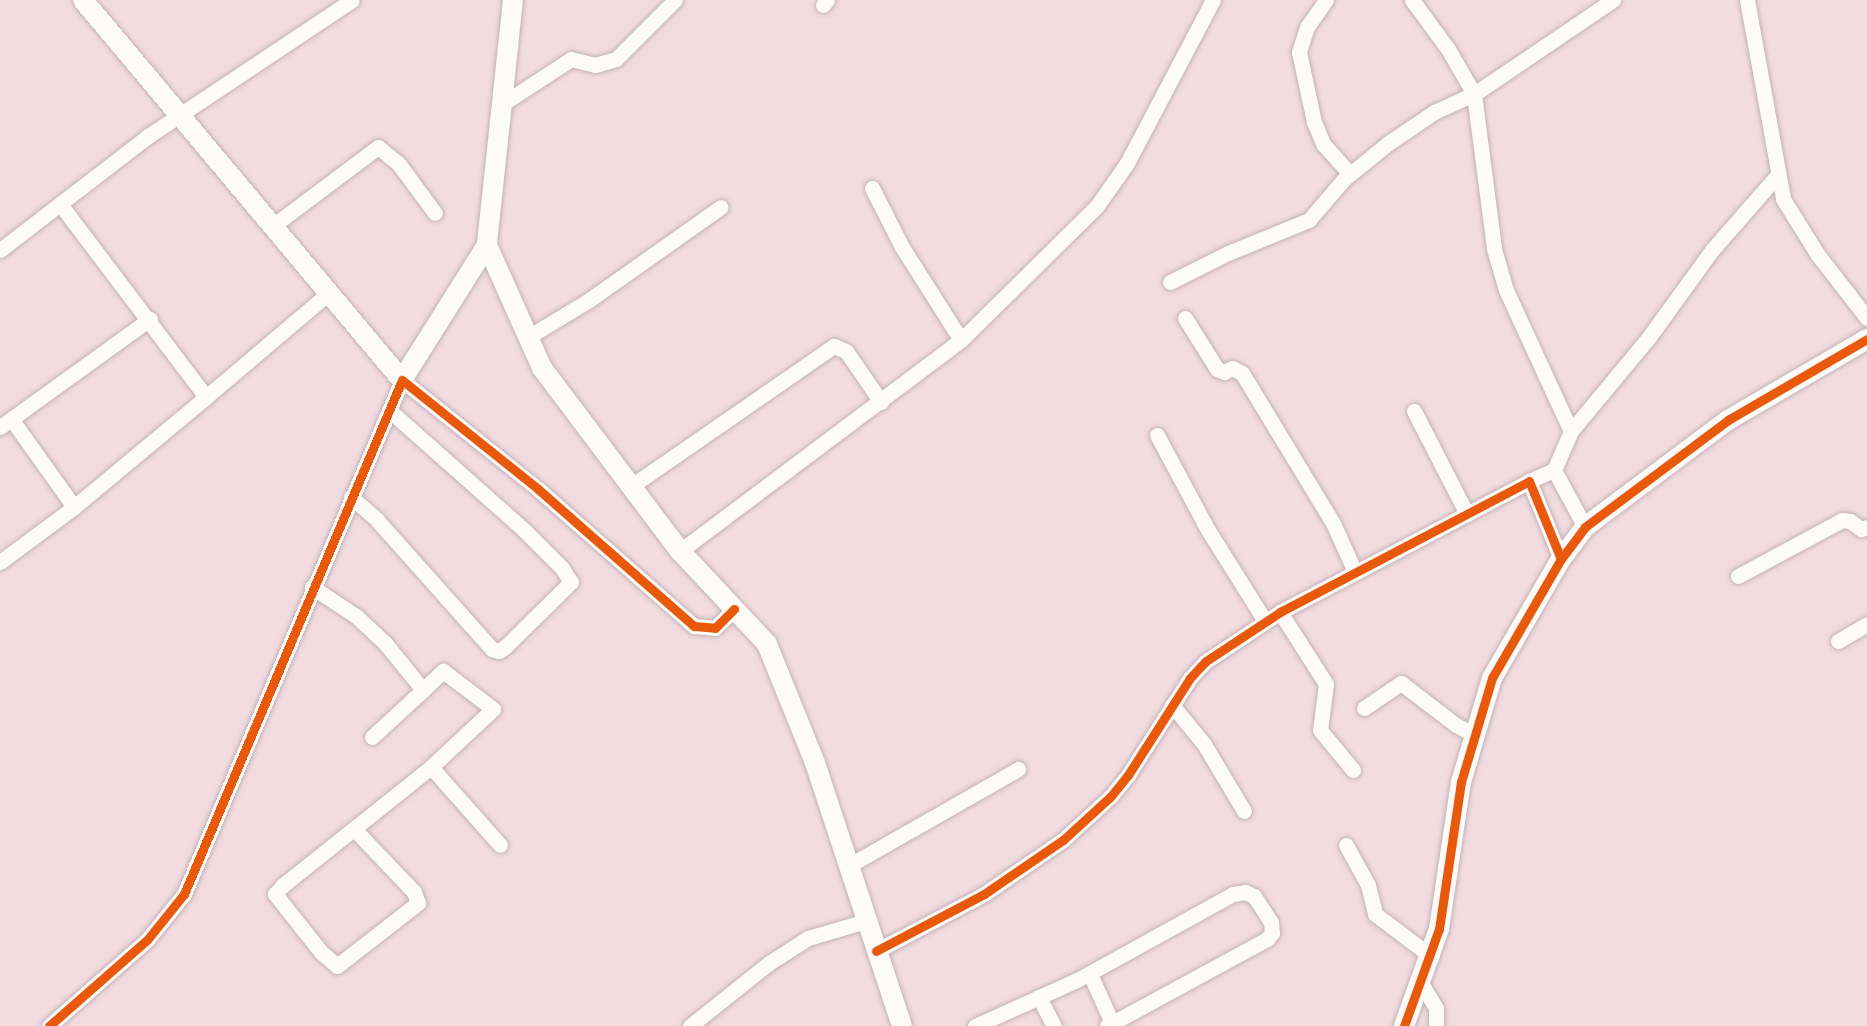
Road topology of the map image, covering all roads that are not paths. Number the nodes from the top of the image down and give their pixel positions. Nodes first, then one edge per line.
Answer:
1 (83, 0) edge
2 (352, 0) edge
3 (513, 0) edge
4 (675, 0) edge
5 (1213, 0) edge
6 (1326, 0) edge
7 (1412, 0) edge
8 (1613, 0) edge
9 (1747, 0) edge
10 (1474, 94) junction
11 (499, 106) junction
12 (182, 114) junction
13 (1350, 174) junction
14 (1776, 177) junction
15 (872, 188) dead end
16 (60, 204) junction
17 (721, 207) dead end
18 (435, 213) dead end
19 (274, 225) junction
20 (487, 245) junction
21 (0, 250) edge
22 (1170, 282) dead end
23 (330, 292) junction
24 (1185, 318) dead end
25 (1867, 318) edge
26 (150, 319) junction
27 (528, 337) junction
28 (1867, 339) edge
29 (961, 340) junction
30 (402, 380) junction
31 (206, 397) junction
32 (881, 402) junction
33 (389, 410) junction
34 (1414, 411) dead end
35 (6, 423) edge
36 (1571, 430) junction
37 (1157, 435) dead end
38 (1554, 470) junction
39 (1529, 481) junction
40 (630, 487) junction
41 (351, 496) junction
42 (74, 507) junction
43 (1467, 514) junction
44 (1585, 527) junction
45 (1867, 527) edge
46 (680, 551) junction
47 (1561, 559) junction
48 (0, 562) edge
49 (1355, 572) junction
50 (1738, 576) dead end
51 (312, 586) junction
52 (1280, 612) junction
53 (724, 619) junction
54 (1265, 621) junction
55 (1867, 624) edge
56 (1838, 641) dead end
57 (423, 690) junction
58 (1172, 705) junction
59 (1364, 708) dead end
60 (1475, 735) junction
61 (372, 737) dead end
62 (431, 767) junction
63 (1018, 769) dead end
64 (1353, 770) dead end
65 (1244, 811) dead end
66 (354, 829) junction
67 (500, 845) dead end
68 (1346, 845) dead end
69 (848, 866) junction
70 (850, 924) junction
71 (876, 951) junction
72 (1432, 957) junction
73 (1090, 974) junction
74 (1421, 983) junction
75 (1038, 998) junction
76 (977, 1025) edge
77 (1110, 1025) edge
78 (48, 1026) edge
79 (690, 1026) edge
80 (902, 1026) edge
81 (1054, 1026) edge
82 (1404, 1026) edge
83 (1436, 1026) edge

1 - 12 street
2 - 12 street
3 - 11 street
4 - 11 street
5 - 29 street
6 - 13 street
7 - 10 street
8 - 10 street
9 - 14 street
10 - 13 street
10 - 36 street
11 - 20 street
12 - 16 street
12 - 19 street
13 - 22 street
14 - 25 street
14 - 36 street
15 - 29 street
16 - 21 street
16 - 26 street
17 - 27 street
18 - 19 street
19 - 23 street
20 - 27 street
20 - 30 street
23 - 30 street
23 - 31 street
24 - 49 street
26 - 31 street
26 - 35 street
27 - 40 street
28 - 44 street
29 - 32 street
30 - 33 street
30 - 53 street
31 - 42 street
32 - 40 street
32 - 46 street
33 - 41 street
33 - 41 street
34 - 43 street
35 - 42 street
36 - 38 street
37 - 54 street
38 - 39 street
38 - 44 street
39 - 43 street
39 - 47 street
40 - 46 street
41 - 51 street
42 - 48 street
43 - 49 street
44 - 47 street
45 - 50 street
46 - 53 street
47 - 60 street
49 - 52 street
51 - 57 street
51 - 78 street
52 - 54 street
52 - 64 street
53 - 69 street
54 - 58 street
55 - 56 street
57 - 61 street
57 - 62 street
58 - 65 street
58 - 71 street
59 - 60 street
60 - 72 street
62 - 66 street
62 - 67 street
63 - 69 street
66 - 66 street
68 - 72 street
69 - 70 street
70 - 71 street
70 - 79 street
71 - 80 street
72 - 74 street
73 - 75 street
73 - 77 street
73 - 77 street
74 - 82 street
74 - 83 street
75 - 76 street
75 - 81 street

